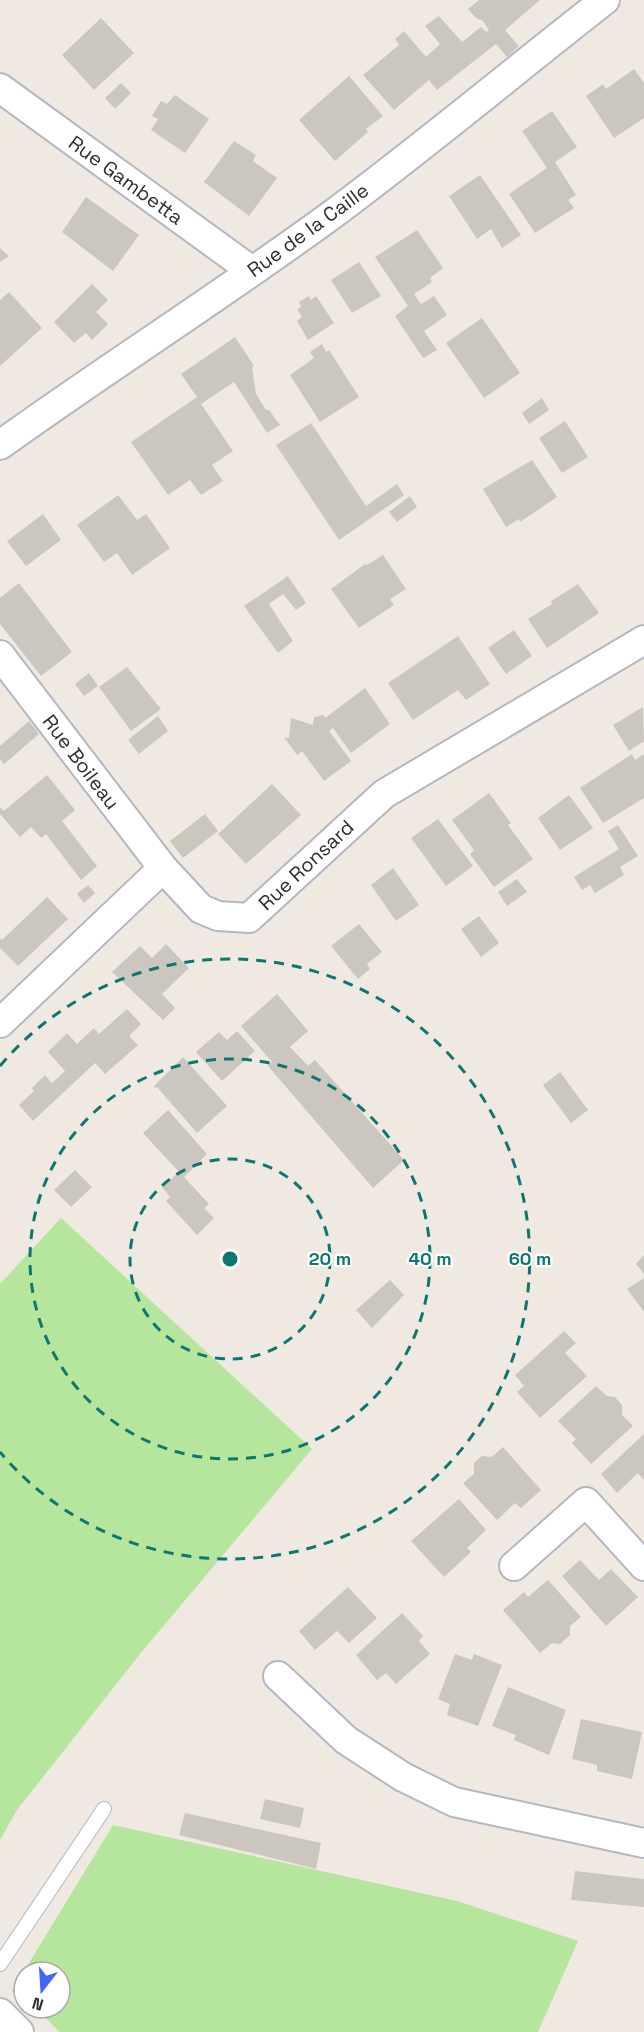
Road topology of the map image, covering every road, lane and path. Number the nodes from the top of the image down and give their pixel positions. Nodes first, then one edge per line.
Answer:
1 (590, 8) edge
2 (0, 88) edge
3 (252, 271) junction
4 (0, 445) edge
5 (644, 640) edge
6 (0, 656) edge
7 (163, 868) junction
8 (0, 1023) edge
9 (514, 1566) dead end
10 (644, 1566) edge
11 (278, 1676) dead end
12 (104, 1809) dead end
13 (644, 1843) edge
14 (0, 1964) edge
15 (0, 2013) edge
16 (19, 2032) edge

1 - 3 street, Rue de la Caille
2 - 3 street, Rue Gambetta
3 - 4 street, Rue de la Caille
5 - 7 street, Rue Ronsard
6 - 7 street, Rue Boileau
7 - 8 street
9 - 10 street
11 - 13 street
12 - 14 lane
15 - 16 street

